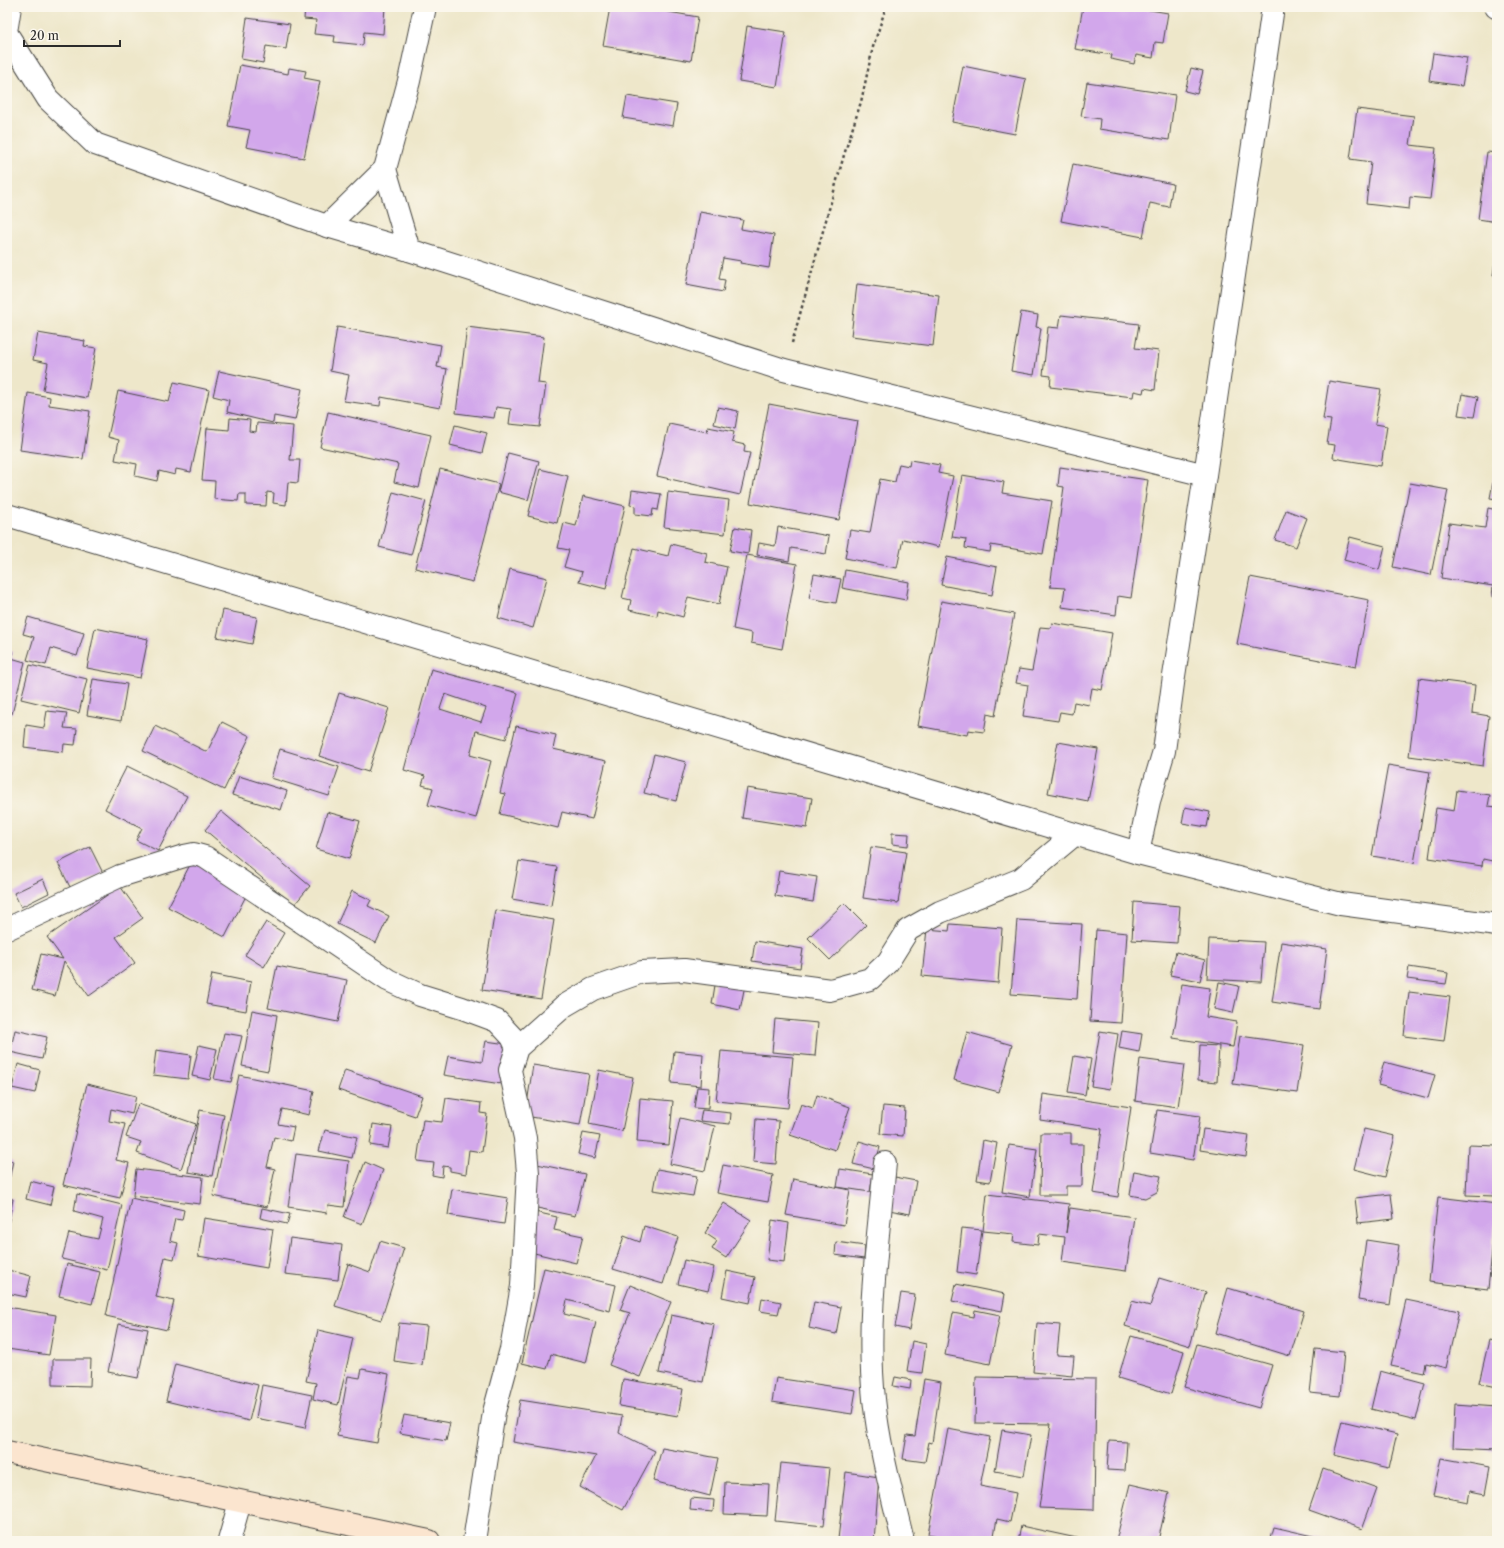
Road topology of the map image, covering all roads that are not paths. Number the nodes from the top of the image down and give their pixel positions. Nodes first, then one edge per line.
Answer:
1 (10, 7) edge
2 (425, 7) edge
3 (1273, 7) edge
4 (7, 26) edge
5 (7, 34) edge
6 (385, 169) junction
7 (327, 226) junction
8 (409, 250) junction
9 (1205, 475) junction
10 (7, 515) edge
11 (1074, 835) junction
12 (1138, 853) junction
13 (1497, 925) edge
14 (7, 929) edge
15 (517, 1048) junction
16 (885, 1163) dead end
17 (7, 1452) edge
18 (240, 1502) junction
19 (229, 1541) edge
20 (429, 1541) edge
21 (474, 1541) edge
22 (903, 1541) edge

1 - 4 street
2 - 6 street
3 - 9 street
5 - 7 street
6 - 7 street
6 - 8 street
7 - 8 street
8 - 9 street
9 - 12 street
10 - 11 street
11 - 12 street
11 - 15 street
12 - 13 street
14 - 15 street
15 - 21 street
16 - 22 street
17 - 18 main road
18 - 19 street
18 - 20 main road

